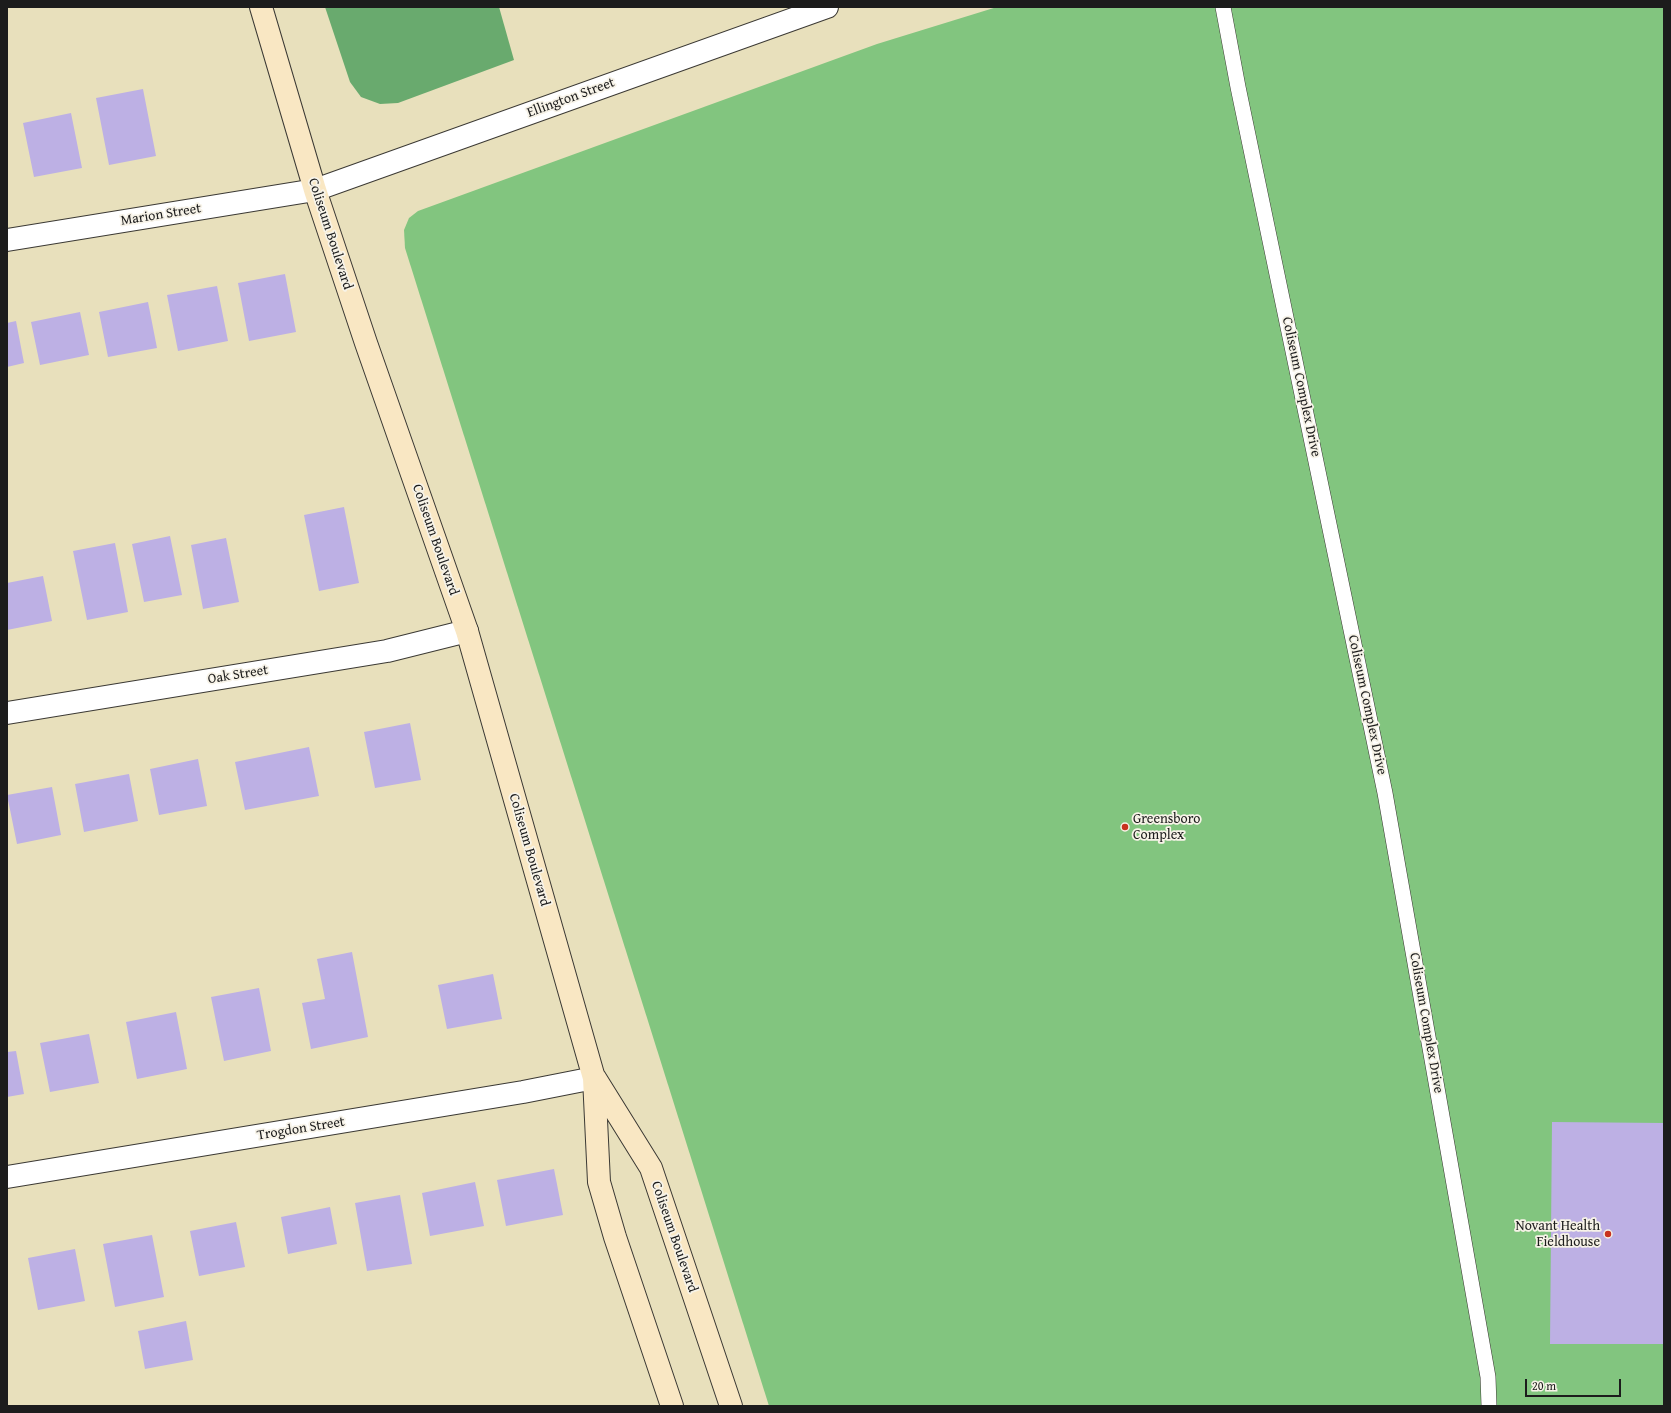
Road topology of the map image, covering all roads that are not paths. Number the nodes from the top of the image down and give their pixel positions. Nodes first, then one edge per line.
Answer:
1 (261, 7) edge
2 (827, 7) edge
3 (1223, 7) edge
4 (315, 190) junction
5 (7, 240) edge
6 (467, 631) junction
7 (7, 713) edge
8 (594, 1078) junction
9 (7, 1177) edge
10 (672, 1406) edge
11 (731, 1406) edge
12 (1489, 1406) edge

1 - 4 main road, Coliseum Boulevard
2 - 4 street, Ellington Street
3 - 12 lane, Coliseum Complex Drive
4 - 5 street, Marion Street
4 - 6 main road, Coliseum Boulevard
6 - 7 street, Oak Street
6 - 8 main road, Coliseum Boulevard
8 - 9 street, Trogdon Street
8 - 10 main road, Coliseum Boulevard
8 - 11 main road, Coliseum Boulevard

